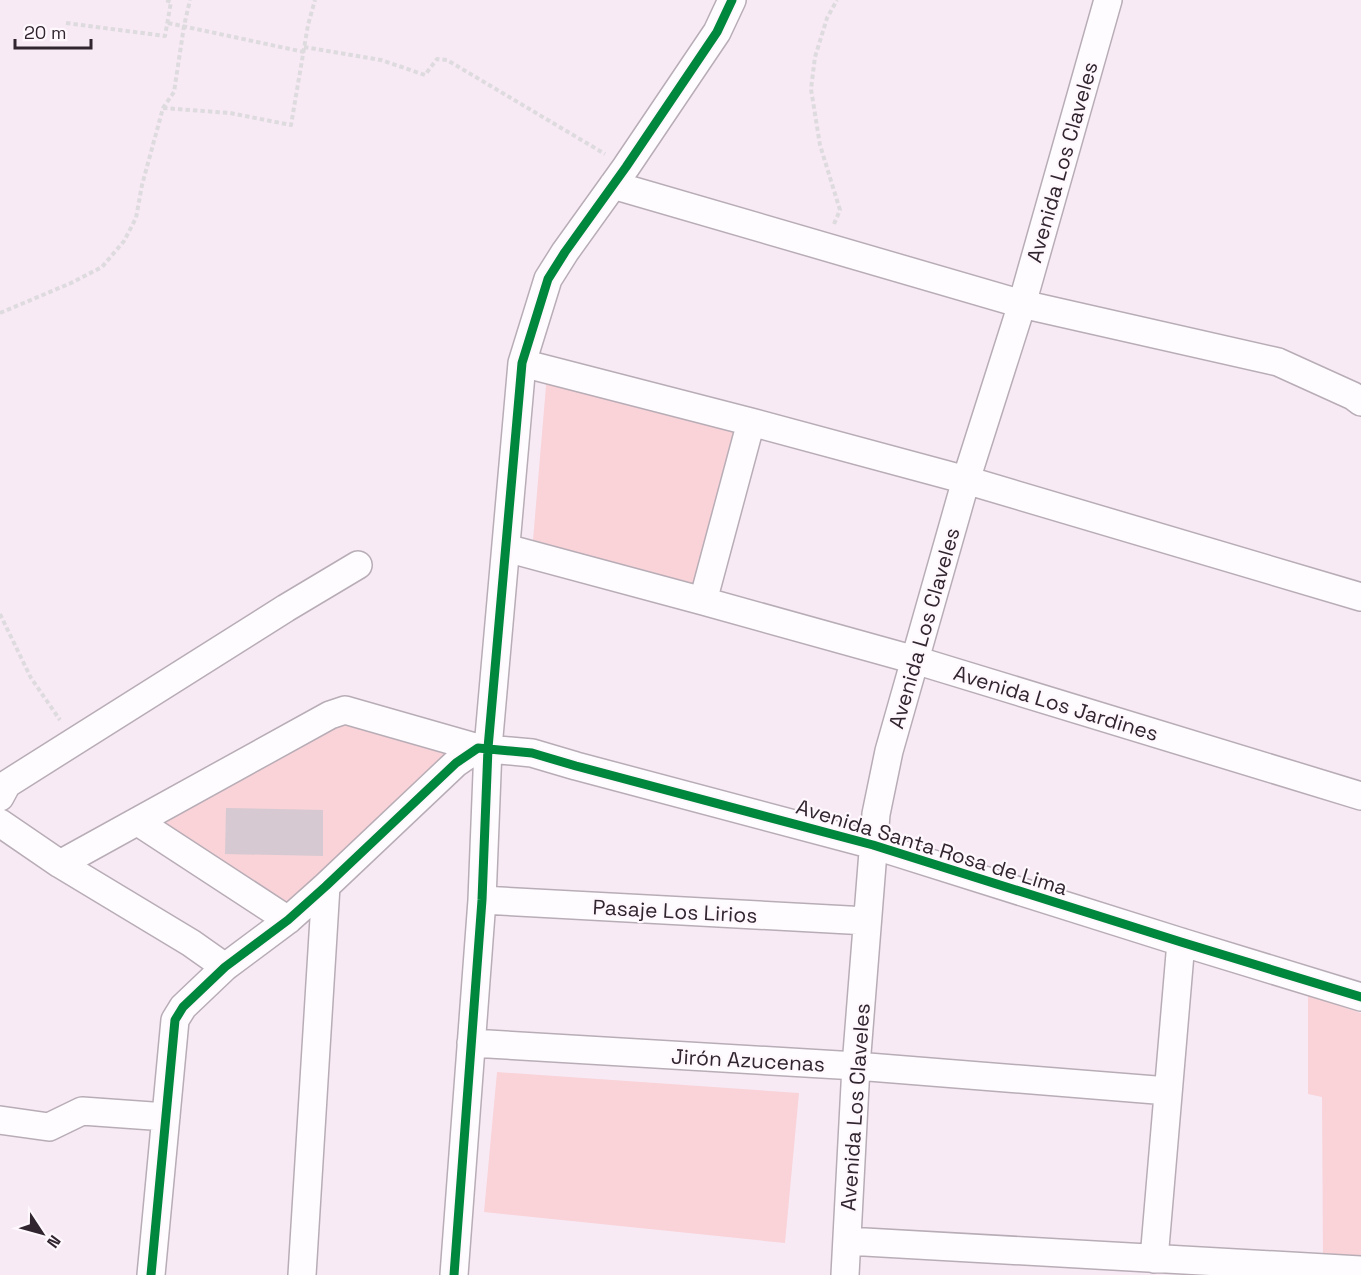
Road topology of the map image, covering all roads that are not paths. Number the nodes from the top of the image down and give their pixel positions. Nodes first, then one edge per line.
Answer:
1 (732, 0) edge
2 (1108, 0) edge
3 (620, 176) junction
4 (1022, 304) junction
5 (522, 363) junction
6 (1361, 402) edge
7 (751, 422) junction
8 (966, 480) junction
9 (506, 548) junction
10 (358, 565) dead end
11 (1361, 597) edge
12 (703, 601) junction
13 (915, 660) junction
14 (483, 748) junction
15 (1361, 796) edge
16 (0, 797) edge
17 (138, 822) junction
18 (0, 823) edge
19 (873, 845) junction
20 (60, 864) junction
21 (326, 886) junction
22 (483, 900) junction
23 (288, 920) junction
24 (867, 921) junction
25 (1181, 942) junction
26 (225, 968) junction
27 (1361, 997) edge
28 (471, 1044) junction
29 (856, 1066) junction
30 (1168, 1091) junction
31 (166, 1117) junction
32 (0, 1120) edge
33 (847, 1241) junction
34 (1154, 1258) junction
35 (1361, 1270) edge
36 (151, 1275) edge
37 (302, 1275) edge
38 (454, 1275) edge
39 (845, 1275) edge

1 - 3 street
2 - 4 street, Avenida Los Claveles
3 - 4 street
3 - 5 street
4 - 6 street
4 - 8 street, Avenida Los Claveles
5 - 7 street
5 - 9 street
7 - 8 street
7 - 12 street
8 - 11 street
8 - 13 street, Avenida Los Claveles
9 - 12 street, Avenida Los Jardines
9 - 14 street
10 - 16 street
12 - 13 street, Avenida Los Jardines
13 - 15 street, Avenida Los Jardines
13 - 19 street, Avenida Los Claveles
14 - 17 street, Avenida Santa Rosa de Lima
14 - 19 street, Avenida Santa Rosa de Lima
14 - 21 street
14 - 22 street
17 - 20 street, Avenida Santa Rosa de Lima
17 - 23 street
18 - 20 street
19 - 24 street, Avenida Los Claveles
19 - 25 street, Avenida Santa Rosa de Lima
20 - 26 street
21 - 23 street
21 - 37 street
22 - 24 street, Pasaje Los Lirios
22 - 28 street
23 - 26 street
24 - 29 street, Avenida Los Claveles
25 - 27 street, Avenida Santa Rosa de Lima
25 - 30 street
26 - 31 street
28 - 29 street, Jirón Azucenas
28 - 38 street
29 - 30 street, Jirón Azucenas
29 - 33 street, Avenida Los Claveles
30 - 34 street
31 - 32 street
31 - 36 street
33 - 34 street
33 - 39 street, Avenida Los Claveles
34 - 35 street

